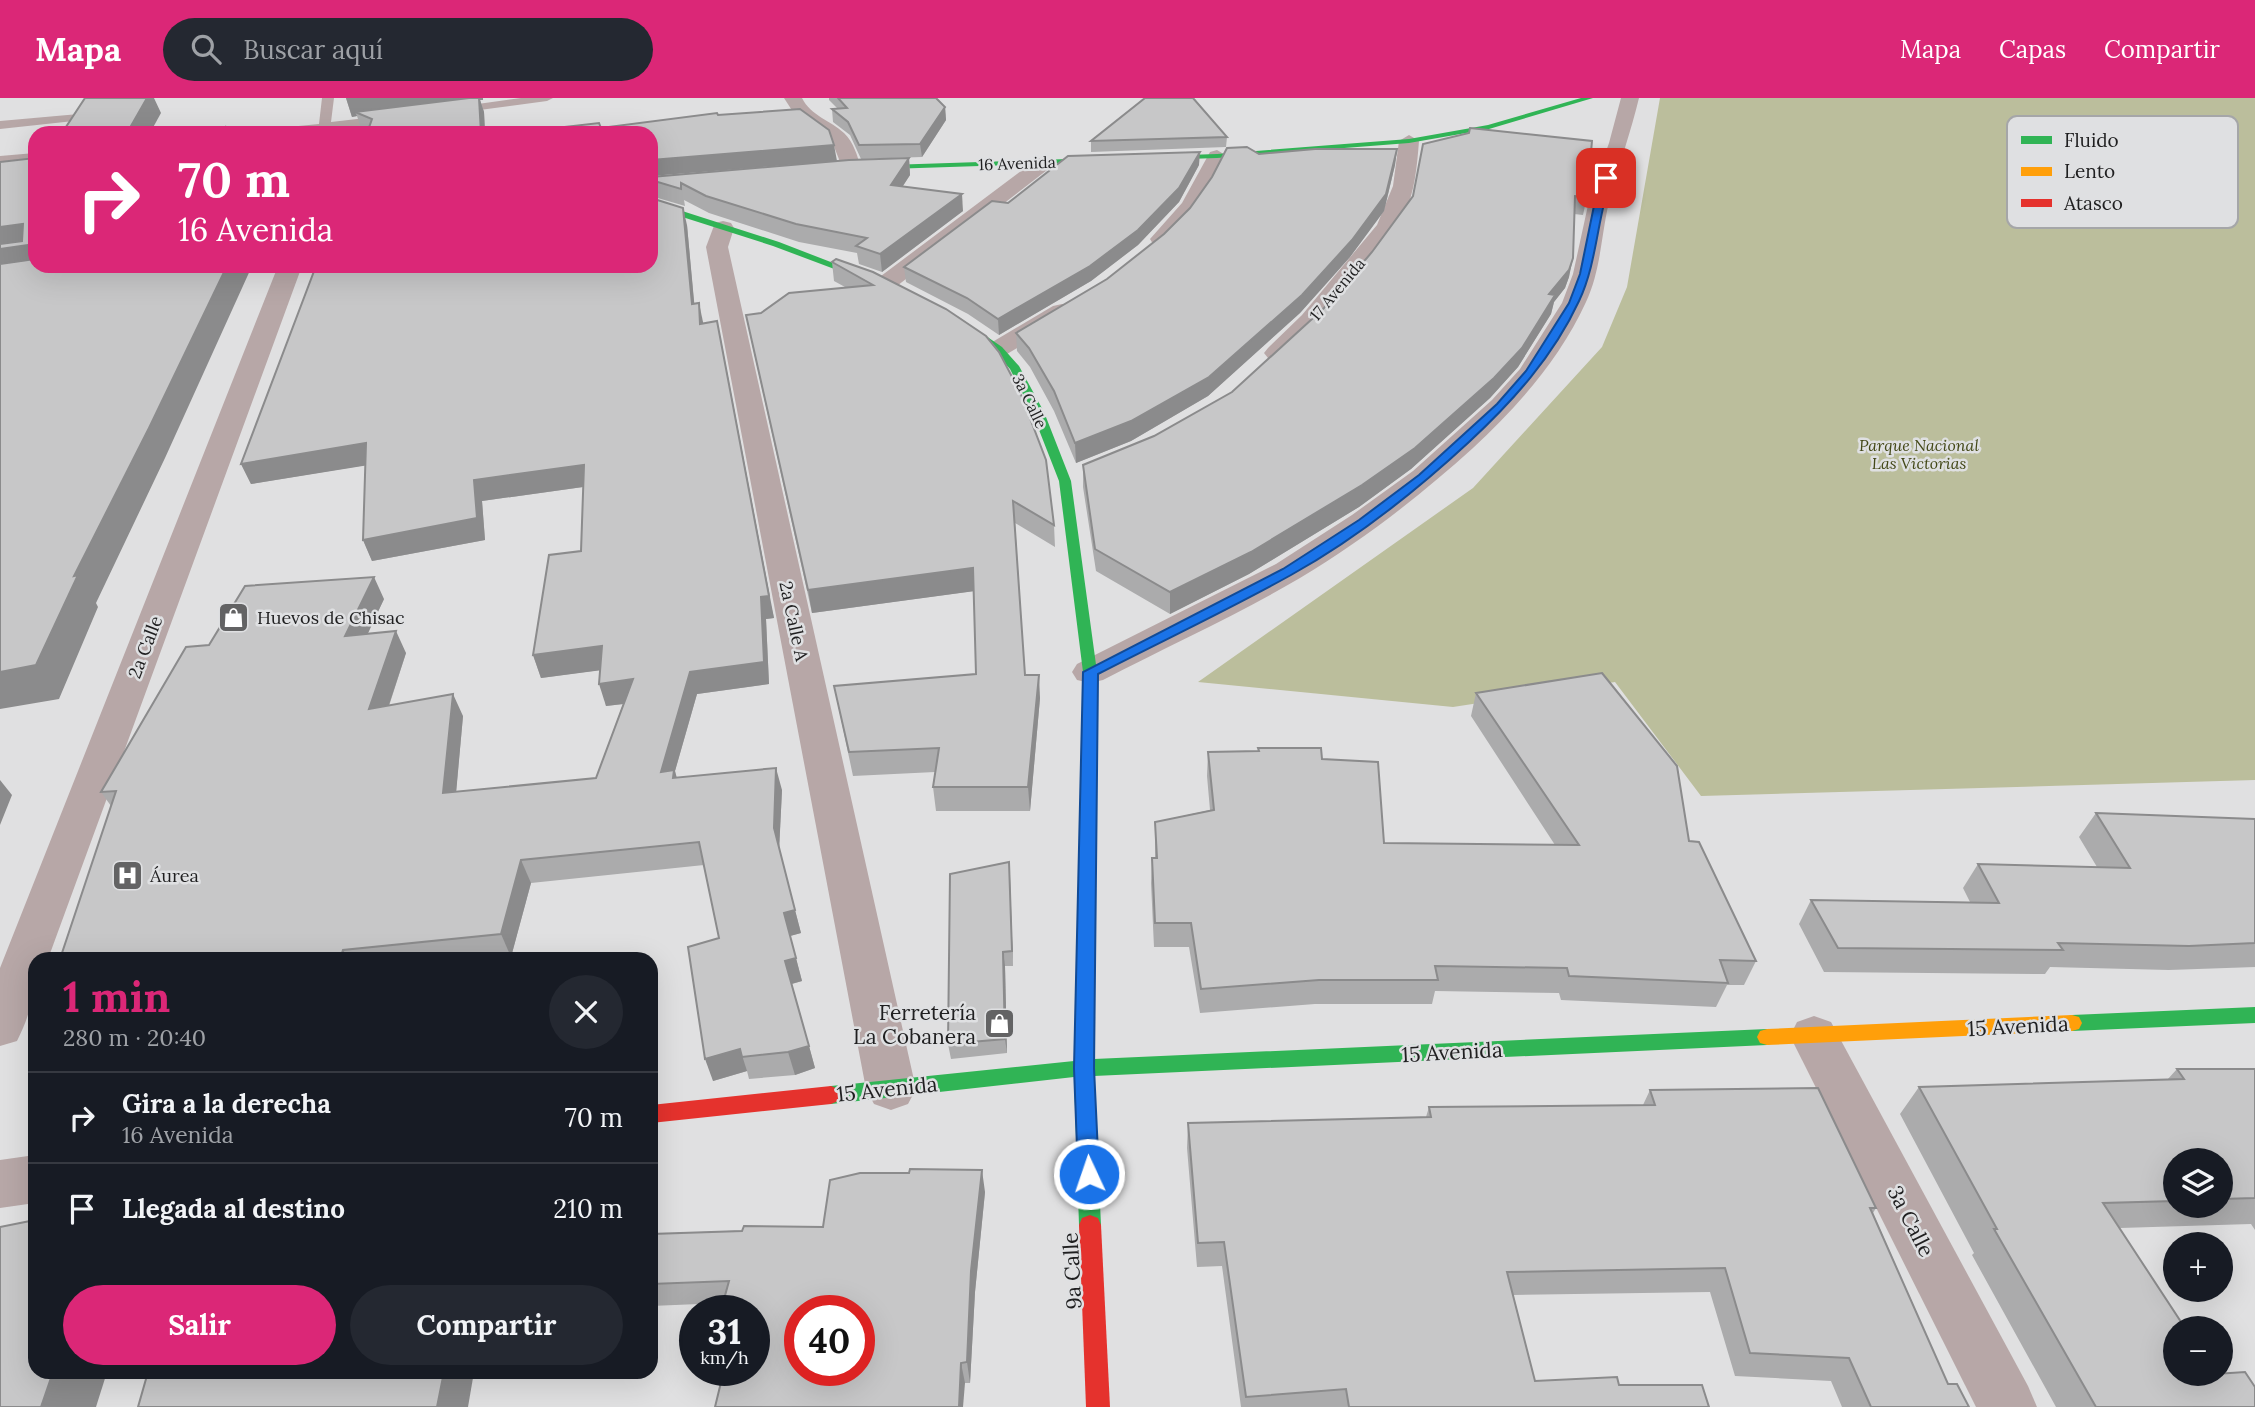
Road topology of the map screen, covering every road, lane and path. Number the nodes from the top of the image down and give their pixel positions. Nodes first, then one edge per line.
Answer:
1 (328, 98) edge
2 (547, 98) edge
3 (793, 98) edge
4 (1589, 98) edge
5 (1630, 98) edge
6 (436, 113) edge
7 (408, 116) edge
8 (79, 118) edge
9 (0, 125) edge
10 (324, 126) edge
11 (348, 126) edge
12 (1409, 141) junction
13 (1217, 156) junction
14 (28, 158) edge
15 (0, 160) edge
16 (1044, 163) junction
17 (844, 169) joint
18 (658, 206) edge
19 (723, 228) junction
20 (1142, 255) edge
21 (287, 273) edge
22 (890, 287) joint
23 (1078, 300) edge
24 (939, 311) edge
25 (998, 349) junction
26 (1258, 371) edge
27 (1091, 470) edge
28 (1065, 481) junction
29 (1090, 672) junction
30 (29, 952) edge
31 (28, 954) edge
32 (2255, 1015) edge
33 (0, 1027) edge
34 (1814, 1035) junction
35 (1084, 1068) junction
36 (891, 1089) junction
37 (658, 1113) edge
38 (28, 1180) edge
39 (0, 1184) edge
40 (1103, 1400) edge
41 (2007, 1407) edge

1 - 10 lane
2 - 6 lane
3 - 17 street
4 - 12 street, 16 Avenida
5 - 29 street
7 - 11 lane
8 - 9 lane
12 - 13 street, 16 Avenida
12 - 26 street, 17 Avenida
13 - 16 street, 16 Avenida
13 - 20 street
14 - 15 lane
16 - 17 street, 16 Avenida
16 - 22 street
18 - 19 street
19 - 22 street
19 - 36 street, 2a Calle A
21 - 30 street, 2a Calle
23 - 25 street
24 - 25 street, 3a Calle
25 - 28 street, 3a Calle
27 - 28 street
28 - 29 street, 3a Calle
29 - 35 street, 9a Calle
31 - 33 street, 2a Calle
32 - 34 street, 15 Avenida
34 - 35 street, 15 Avenida
34 - 41 street, 3a Calle
35 - 36 street, 15 Avenida
35 - 40 street, 9a Calle
36 - 37 street, 15 Avenida
38 - 39 street

